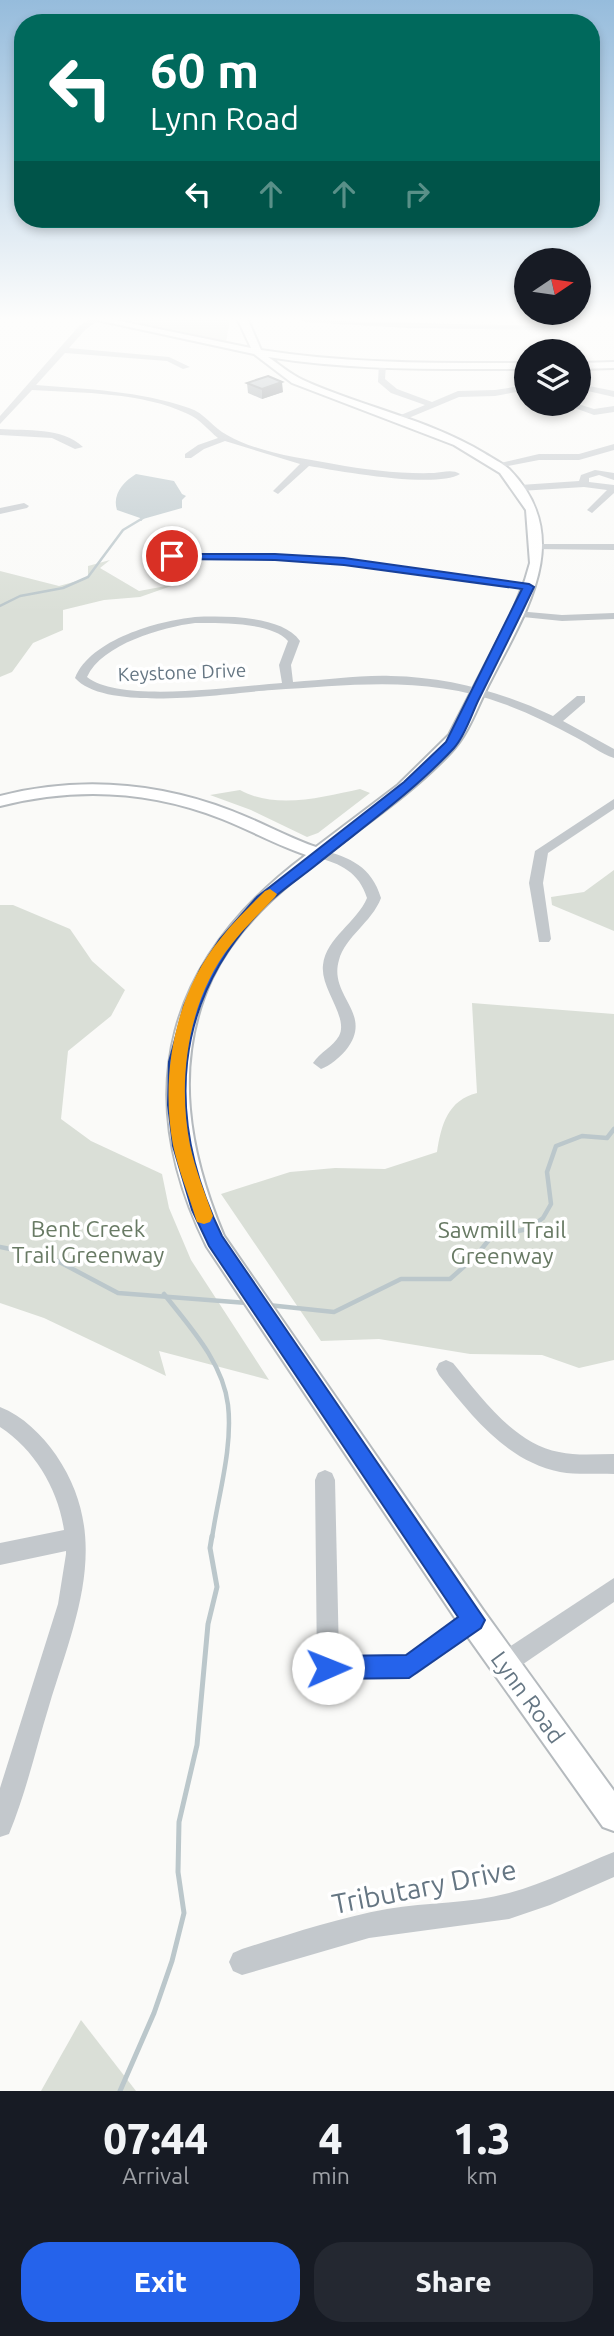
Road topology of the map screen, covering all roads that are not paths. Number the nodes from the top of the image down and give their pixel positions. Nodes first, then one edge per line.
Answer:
1 (202, 418) edge
2 (395, 418) edge
3 (402, 418) edge
4 (399, 419) junction
5 (0, 432) edge
6 (225, 438) junction
7 (78, 447) dead end
8 (614, 447) edge
9 (188, 456) dead end
10 (308, 461) junction
11 (497, 465) junction
12 (455, 474) dead end
13 (614, 477) edge
14 (584, 484) junction
15 (520, 488) junction
16 (614, 488) edge
17 (278, 491) dead end
18 (24, 506) dead end
19 (592, 510) dead end
20 (0, 511) edge
21 (538, 547) junction
22 (614, 547) edge
23 (172, 556) dead end
24 (529, 587) junction
25 (517, 614) junction
26 (614, 616) edge
27 (288, 685) junction
28 (477, 692) junction
29 (581, 699) dead end
30 (556, 720) junction
31 (614, 754) edge
32 (0, 801) edge
33 (614, 803) edge
34 (321, 854) junction
35 (544, 939) dead end
36 (321, 1063) dead end
37 (446, 1369) dead end
38 (0, 1416) edge
39 (614, 1464) edge
40 (325, 1479) dead end
41 (76, 1538) junction
42 (0, 1554) edge
43 (614, 1589) edge
44 (473, 1620) junction
45 (505, 1663) junction
46 (614, 1816) edge
47 (0, 1825) edge
48 (614, 1864) edge
49 (242, 1962) dead end

1 - 6 street
2 - 4 main road, Lynn Road
3 - 4 street
4 - 11 main road, Lynn Road
5 - 7 street
6 - 9 street
6 - 10 street
8 - 11 street
10 - 12 street
10 - 17 street
11 - 15 main road, Lynn Road
13 - 14 street
14 - 15 street
14 - 16 street
15 - 21 main road, Lynn Road
16 - 19 street
18 - 20 street
21 - 22 street
21 - 24 main road, Lynn Road
23 - 24 street
24 - 25 main road, Lynn Road
25 - 26 street
25 - 28 main road, Lynn Road
27 - 27 street, Keystone Drive
27 - 28 street, Keystone Drive
28 - 30 street, Keystone Drive
28 - 34 main road, Lynn Road
29 - 30 street
30 - 31 street, Keystone Drive
32 - 34 main road
33 - 35 street
34 - 36 street
34 - 44 main road, Lynn Road
37 - 39 street
38 - 41 street
40 - 44 street
41 - 42 street
41 - 47 street
43 - 45 street
44 - 45 main road, Lynn Road
45 - 46 main road, Lynn Road
48 - 49 street, Tributary Drive

